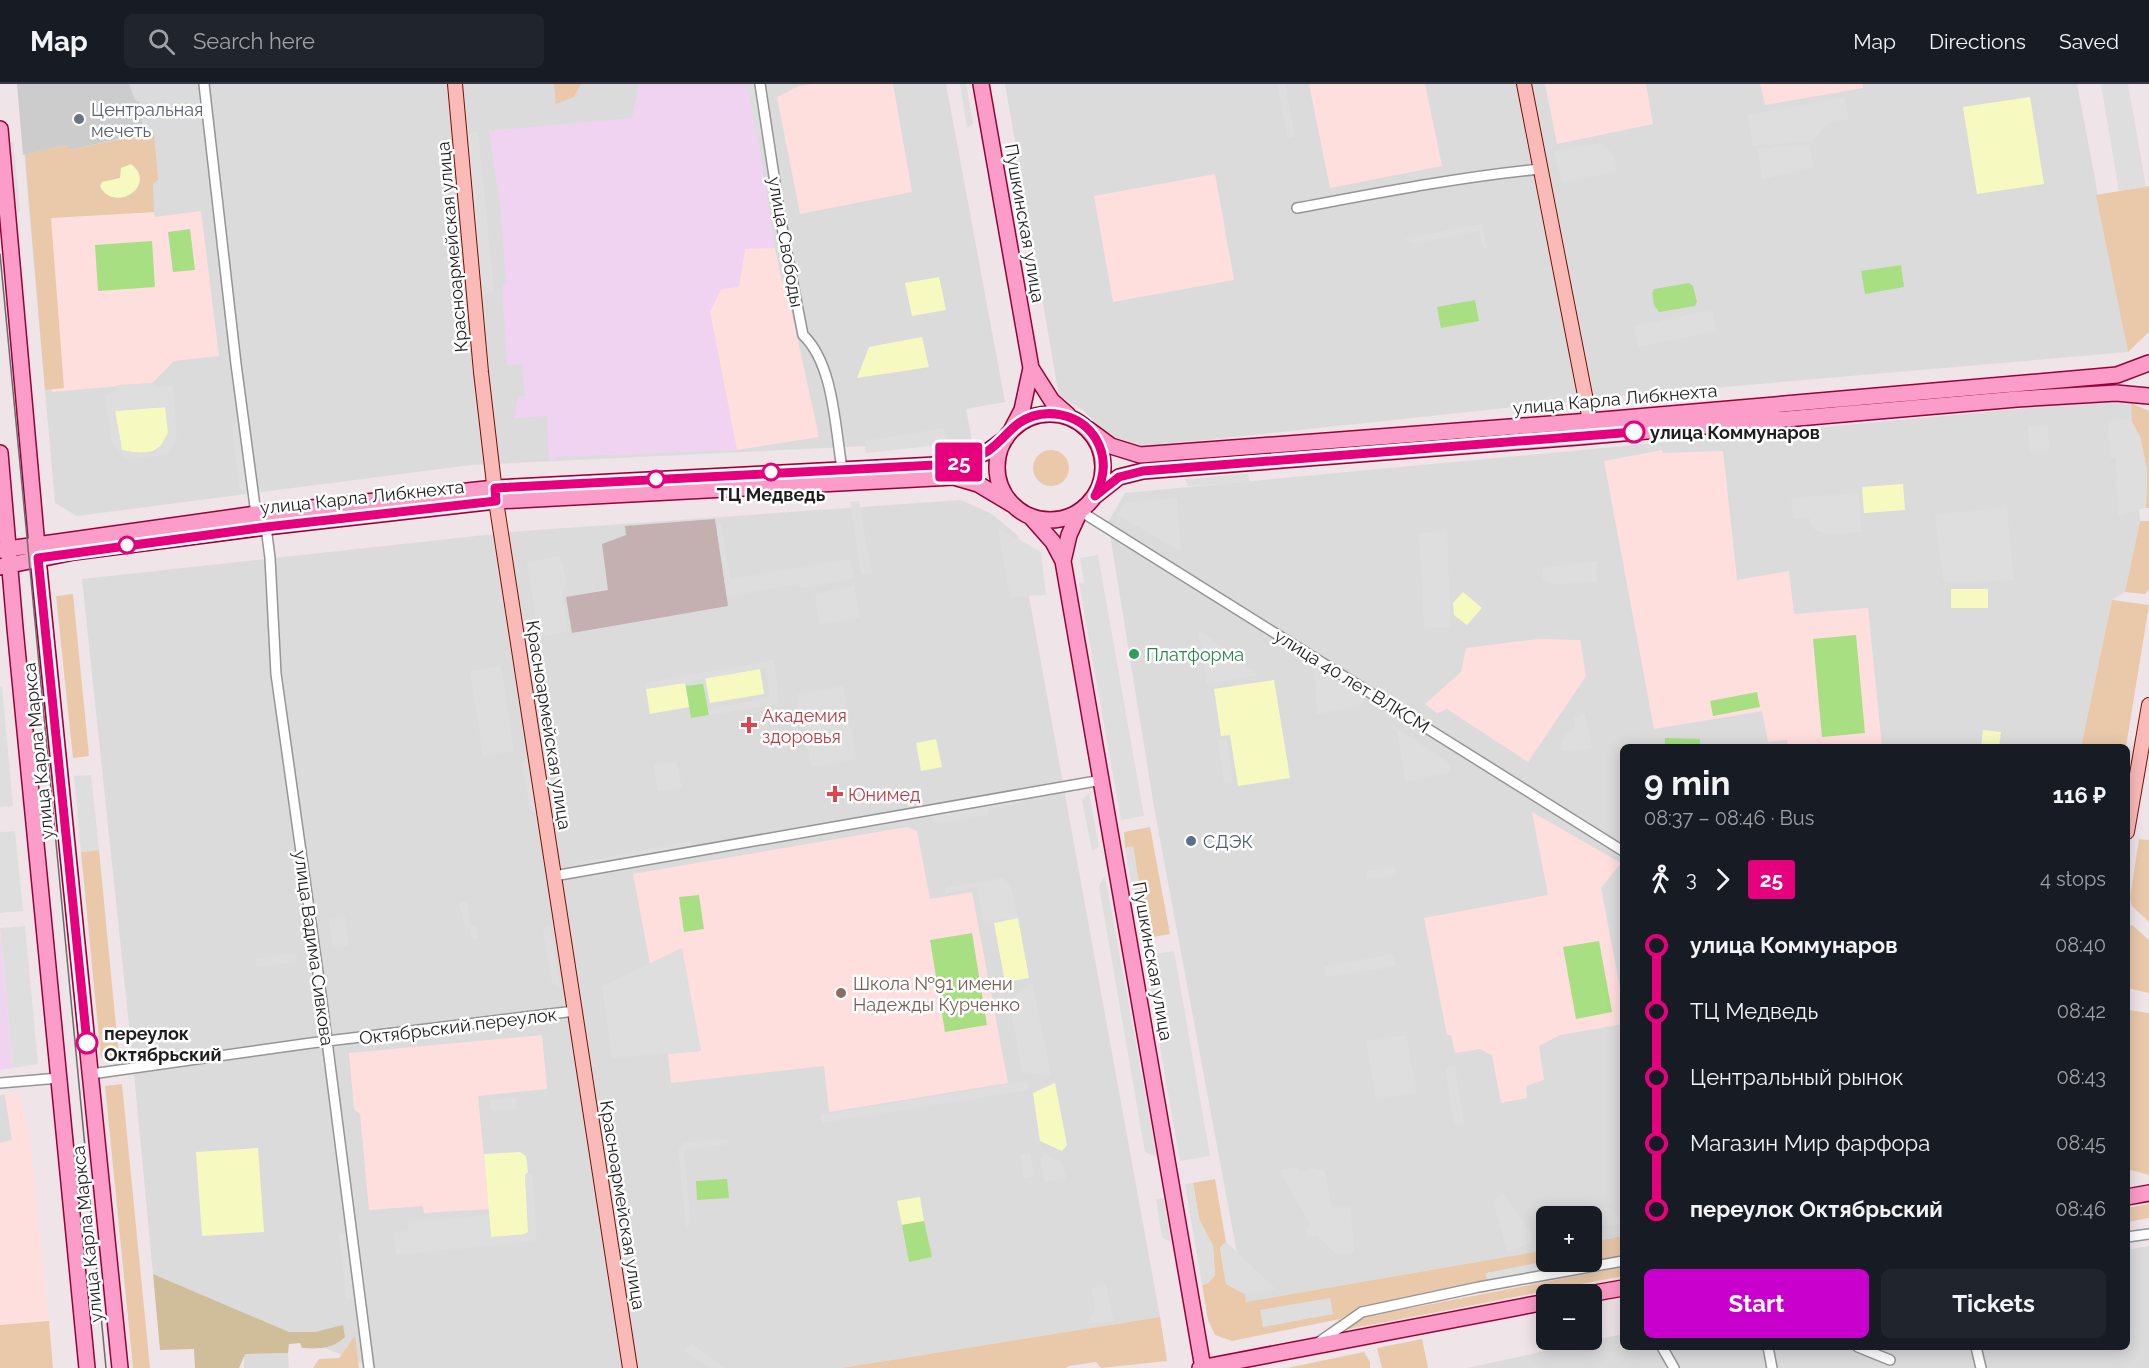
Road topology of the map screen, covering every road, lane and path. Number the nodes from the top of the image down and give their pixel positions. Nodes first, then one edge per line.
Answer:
1 (204, 84) edge
2 (455, 84) edge
3 (760, 84) edge
4 (981, 84) edge
5 (1524, 84) edge
6 (0, 129) edge
7 (1540, 169) junction
8 (1298, 208) dead end
9 (2149, 363) edge
10 (1031, 368) junction
11 (2149, 396) edge
12 (1070, 417) junction
13 (1591, 428) junction
14 (1088, 429) junction
15 (1009, 433) junction
16 (0, 453) edge
17 (844, 475) junction
18 (862, 475) junction
19 (495, 495) junction
20 (1095, 496) junction
21 (1013, 505) junction
22 (1080, 511) junction
23 (256, 514) junction
24 (1030, 516) junction
25 (266, 527) junction
26 (4, 549) edge
27 (38, 551) junction
28 (1064, 561) junction
29 (5, 566) edge
30 (2149, 705) edge
31 (1102, 780) junction
32 (2130, 811) edge
33 (1620, 849) edge
34 (554, 876) junction
35 (575, 1011) junction
36 (327, 1042) junction
37 (91, 1074) junction
38 (59, 1078) junction
39 (0, 1083) edge
40 (2149, 1192) edge
41 (2130, 1196) edge
42 (2149, 1234) edge
43 (2130, 1237) edge
44 (1620, 1262) edge
45 (1620, 1289) edge
46 (1602, 1292) edge
47 (1536, 1304) edge
48 (1315, 1345) junction
49 (1664, 1350) edge
50 (1769, 1350) edge
51 (1865, 1350) edge
52 (1977, 1350) edge
53 (1890, 1360) dead end
54 (87, 1368) edge
55 (120, 1368) edge
56 (369, 1368) edge
57 (630, 1368) edge
58 (1202, 1368) edge
59 (1674, 1368) edge
60 (1772, 1368) edge
61 (1981, 1368) edge

1 - 23 street
2 - 19 street, Красноармейская улица
3 - 17 street, улица Свободы
4 - 10 main road, Пушкинская улица
5 - 7 street
6 - 27 main road, улица Карла Маркса
7 - 8 street
7 - 13 street
9 - 13 main road, улица Карла Либкнехта
10 - 12 main road, Пушкинская улица
10 - 15 main road, Пушкинская улица
11 - 13 main road, улица Карла Либкнехта
12 - 14 main road
12 - 15 main road
13 - 14 main road, улица Карла Либкнехта
13 - 20 main road, улица Карла Либкнехта
14 - 20 main road
15 - 18 main road, улица Карла Либкнехта
15 - 21 main road
16 - 26 main road, улица Карла Маркса
17 - 18 main road, улица Карла Либкнехта
17 - 19 main road, улица Карла Либкнехта
18 - 21 main road, улица Карла Либкнехта
19 - 23 main road, улица Карла Либкнехта
19 - 25 main road, улица Карла Либкнехта
19 - 34 street, Красноармейская улица
20 - 22 main road
21 - 24 main road
22 - 24 main road
22 - 28 main road, Пушкинская улица
22 - 33 street, улица 40 лет ВЛКСМ
23 - 27 main road, улица Карла Либкнехта
24 - 28 main road, Пушкинская улица
25 - 27 main road, улица Карла Либкнехта
25 - 36 street, улица Вадима Сивкова
26 - 27 main road, улица Карла Либкнехта
26 - 29 main road, улица Карла Маркса
27 - 29 main road, улица Карла Либкнехта
27 - 37 main road, улица Карла Маркса
28 - 31 main road, Пушкинская улица
29 - 38 main road, улица Карла Маркса
30 - 32 street
31 - 34 street
31 - 58 main road, Пушкинская улица
34 - 35 street, Красноармейская улица
35 - 36 street, Октябрьский переулок
35 - 57 street, Красноармейская улица
36 - 37 street, Октябрьский переулок
36 - 56 street, улица Вадима Сивкова
37 - 55 main road, улица Карла Маркса
38 - 39 street
38 - 54 main road, улица Карла Маркса
40 - 41 main road
42 - 43 street
44 - 48 street
45 - 46 main road
47 - 48 main road
48 - 58 main road
49 - 59 street
50 - 60 street
51 - 53 street
52 - 61 street

